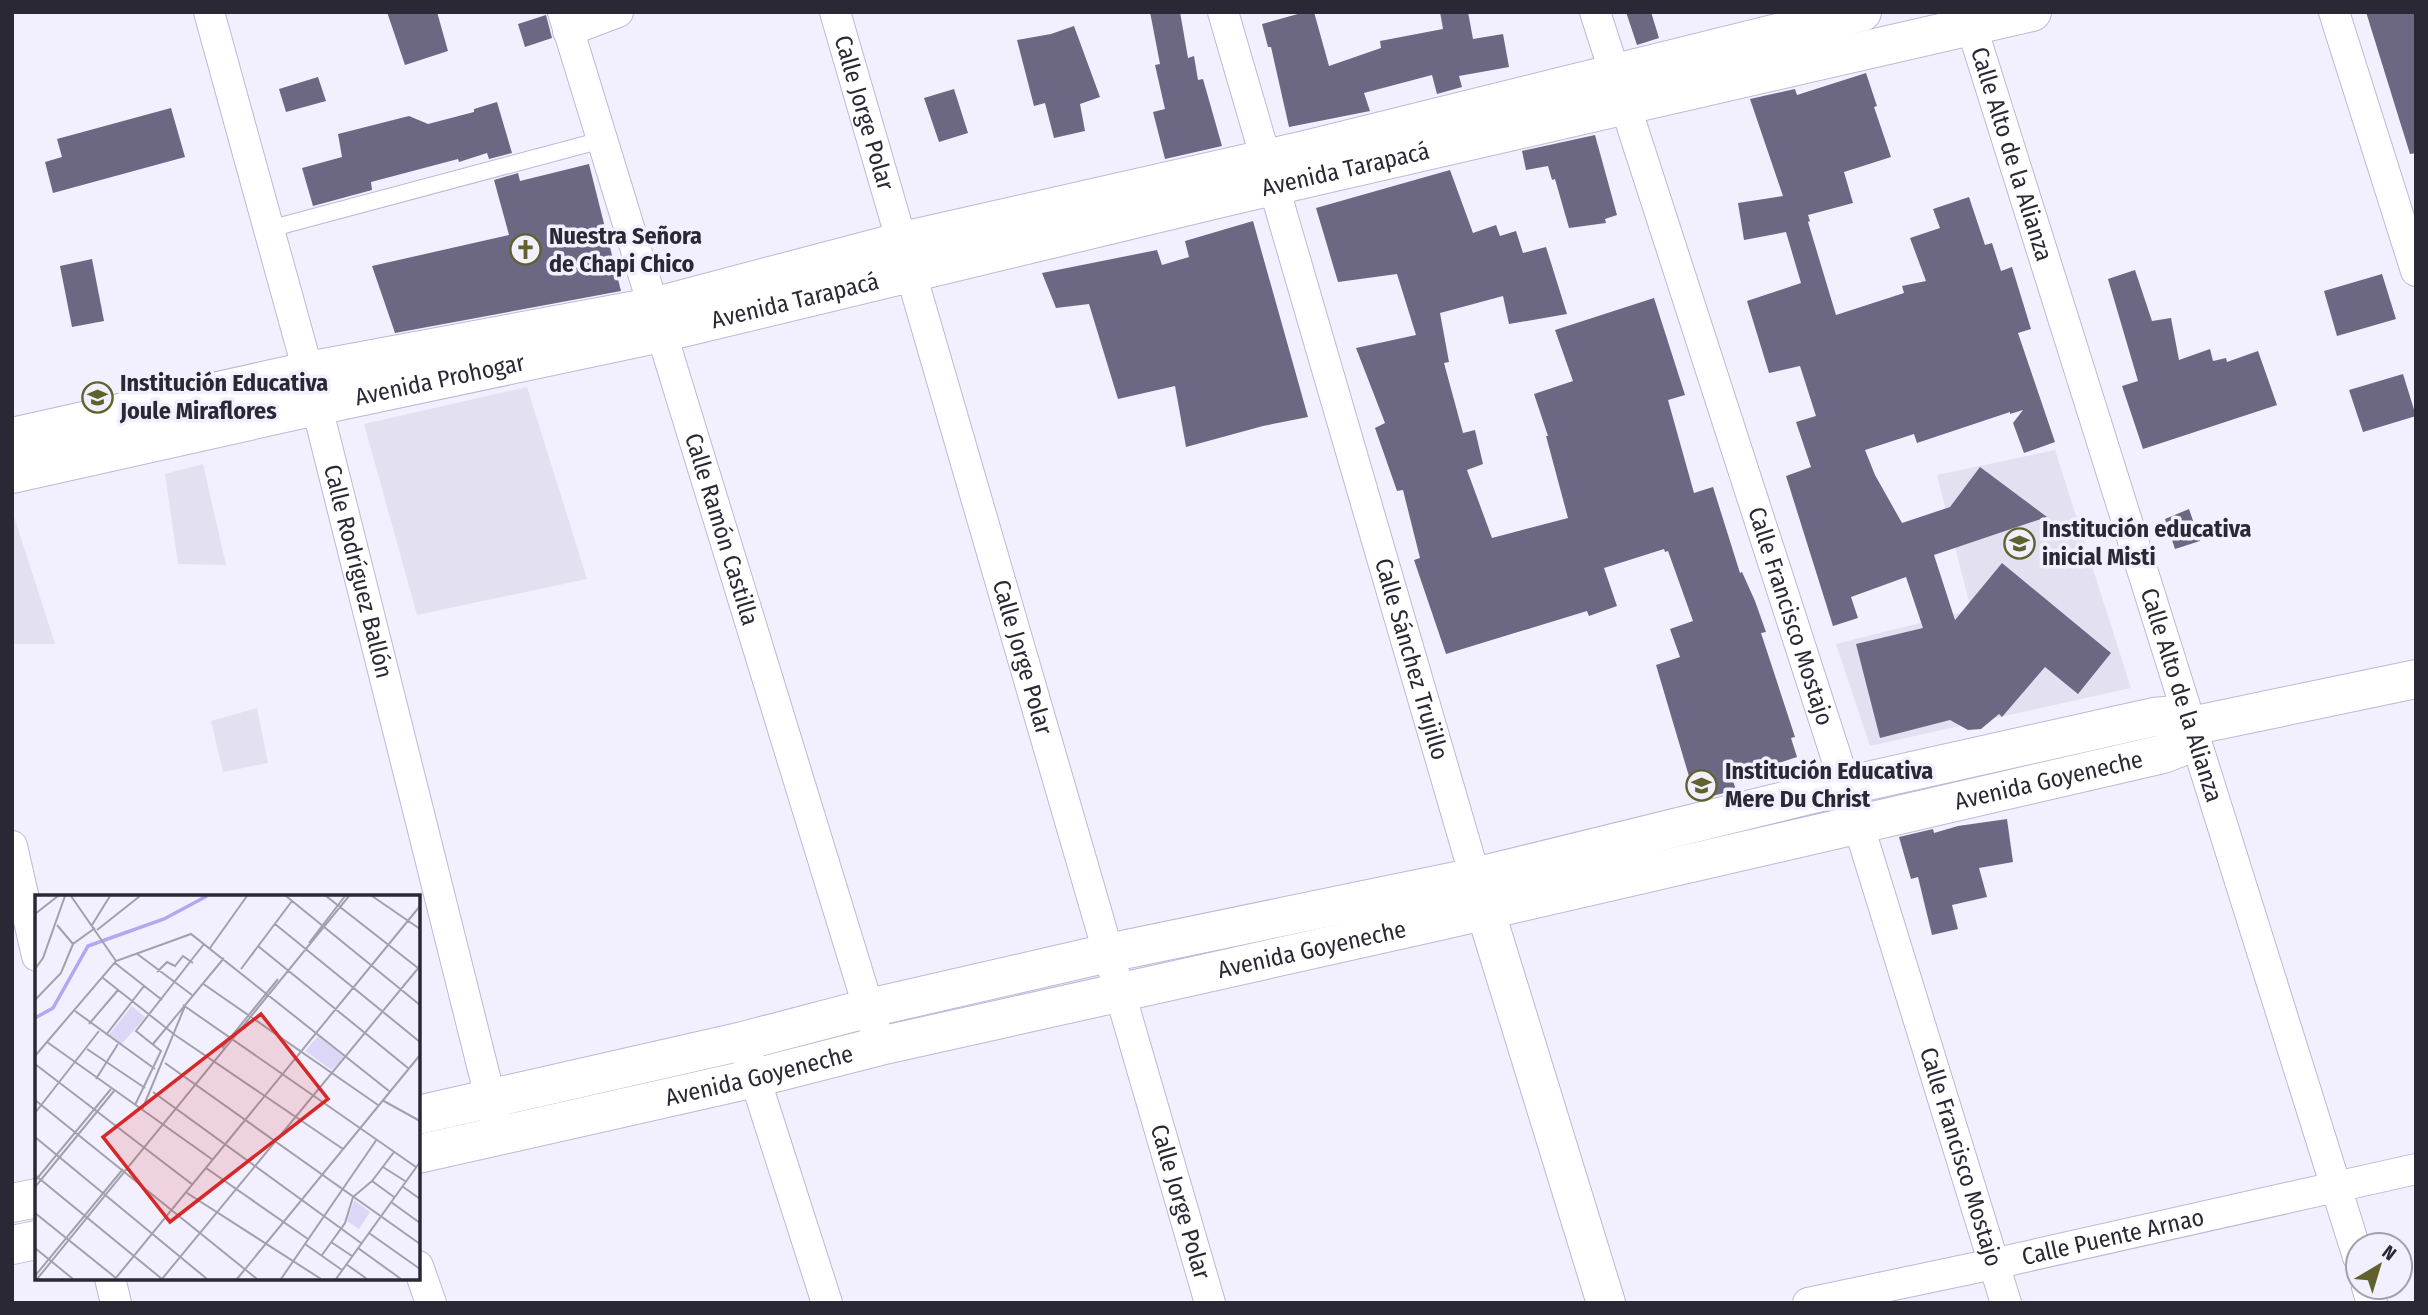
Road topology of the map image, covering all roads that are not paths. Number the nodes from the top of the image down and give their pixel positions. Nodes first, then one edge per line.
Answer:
1 (209, 12) edge
2 (618, 12) edge
3 (835, 12) edge
4 (1223, 12) edge
5 (1595, 12) edge
6 (1862, 12) edge
7 (2032, 12) edge
8 (2334, 12) edge
9 (1969, 19) edge
10 (565, 22) edge
11 (1620, 89) junction
12 (602, 140) junction
13 (1271, 173) junction
14 (269, 229) junction
15 (908, 256) junction
16 (2416, 271) edge
17 (657, 320) junction
18 (312, 389) junction
19 (12, 437) edge
20 (12, 474) edge
21 (2416, 679) edge
22 (2191, 726) junction
23 (1845, 786) junction
24 (1858, 823) junction
25 (12, 846) edge
26 (1480, 894) junction
27 (35, 947) edge
28 (1108, 953) junction
29 (1121, 992) junction
30 (869, 1007) junction
31 (743, 1041) junction
32 (880, 1046) junction
33 (755, 1078) junction
34 (420, 1115) edge
35 (495, 1117) junction
36 (420, 1153) edge
37 (2416, 1169) edge
38 (2335, 1187) junction
39 (35, 1198) edge
40 (12, 1203) edge
41 (2349, 1231) edge
42 (35, 1240) edge
43 (12, 1245) edge
44 (1993, 1264) junction
45 (420, 1272) edge
46 (110, 1280) edge
47 (116, 1303) edge
48 (431, 1303) edge
49 (827, 1303) edge
50 (1210, 1303) edge
51 (1606, 1303) edge
52 (1808, 1303) edge
53 (2006, 1303) edge

1 - 14 street, Calle Rodríguez Ballón
2 - 10 street
3 - 15 street, Calle Jorge Polar
4 - 13 street, Calle Sánchez Trujillo
5 - 11 street, Calle Francisco Mostajo
6 - 11 main road, Avenida Tarapacá
7 - 9 main road, Avenida Tarapacá
8 - 16 street
9 - 11 main road, Avenida Tarapacá
9 - 22 street, Calle Alto de la Alianza
10 - 12 street, Calle Ramón Castilla
11 - 13 main road, Avenida Tarapacá
11 - 23 street, Calle Francisco Mostajo
12 - 14 lane
12 - 17 street, Calle Ramón Castilla
13 - 15 main road, Avenida Tarapacá
13 - 26 street, Calle Sánchez Trujillo
14 - 18 street, Calle Rodríguez Ballón
15 - 17 main road, Avenida Tarapacá
15 - 28 street, Calle Jorge Polar
17 - 18 main road, Avenida Prohogar
17 - 30 street, Calle Ramón Castilla
18 - 19 main road, Avenida Prohogar
18 - 20 main road, Avenida Prohogar
18 - 35 street, Calle Rodríguez Ballón
21 - 22 main road, Avenida Goyeneche
22 - 23 main road, Avenida Goyeneche
22 - 24 main road, Avenida Goyeneche
22 - 38 street, Calle Alto de la Alianza
23 - 24 street, Calle Francisco Mostajo
23 - 26 main road, Avenida Goyeneche
24 - 26 main road, Avenida Goyeneche
24 - 44 street, Calle Francisco Mostajo
25 - 27 street
26 - 28 main road, Avenida Goyeneche
26 - 29 main road, Avenida Goyeneche
26 - 51 main road, Calle Sánchez Trujillo
28 - 29 street, Calle Jorge Polar
28 - 30 main road, Avenida Goyeneche
29 - 32 main road, Avenida Goyeneche
29 - 50 street, Calle Jorge Polar
30 - 31 main road, Avenida Goyeneche
30 - 32 street, Calle Ramón Castilla
31 - 33 street
31 - 35 main road, Avenida Goyeneche
32 - 33 main road, Avenida Goyeneche
33 - 35 main road, Avenida Goyeneche
33 - 49 street
34 - 35 main road, Avenida Goyeneche
35 - 36 main road, Avenida Goyeneche
37 - 38 street, Calle Puente Arnao
38 - 41 street, Calle Alto de la Alianza
38 - 44 street, Calle Puente Arnao
39 - 40 main road
42 - 43 main road
44 - 52 street, Calle Puente Arnao
44 - 53 street, Calle Francisco Mostajo
45 - 48 street
46 - 47 street

